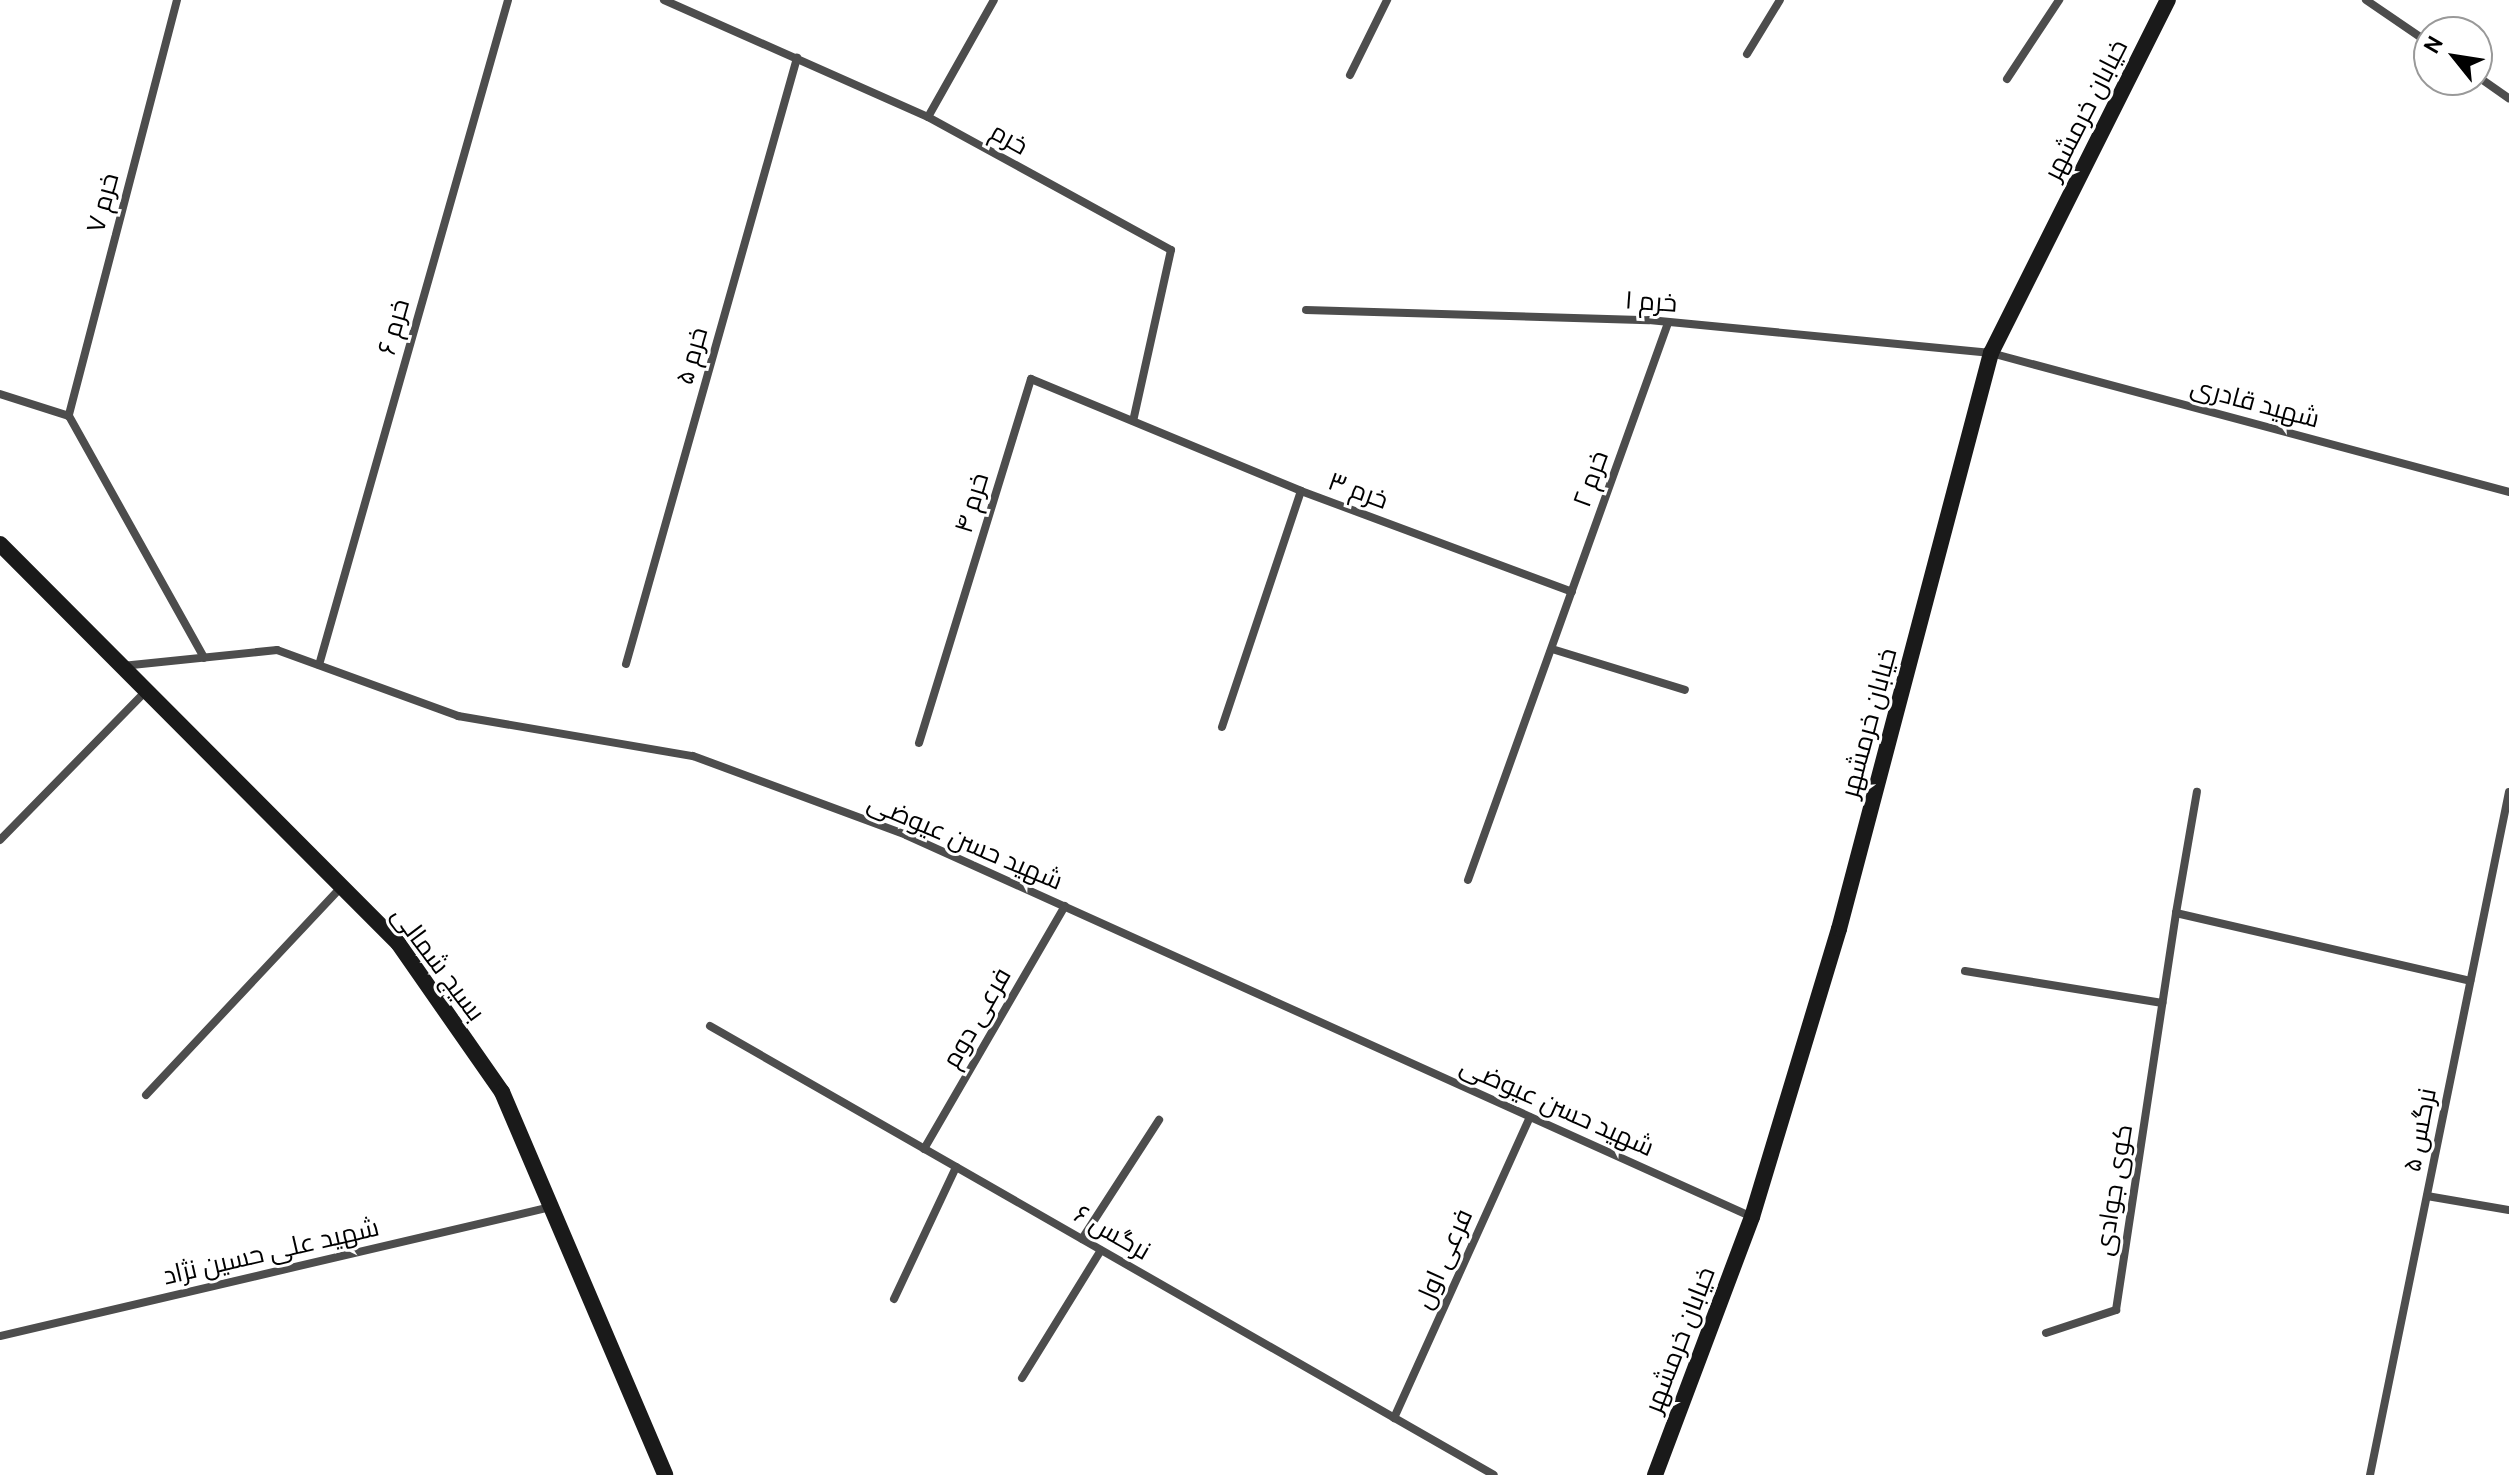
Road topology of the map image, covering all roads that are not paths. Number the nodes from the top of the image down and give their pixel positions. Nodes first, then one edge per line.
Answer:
1 (177, 0) edge
2 (508, 0) edge
3 (664, 0) edge
4 (994, 0) edge
5 (1387, 0) edge
6 (1780, 0) edge
7 (2059, 0) edge
8 (2168, 0) edge
9 (2366, 0) edge
10 (2413, 32) edge
11 (1747, 54) dead end
12 (797, 58) junction
13 (1350, 75) dead end
14 (2007, 79) dead end
15 (928, 117) junction
16 (1306, 310) dead end
17 (1668, 323) junction
18 (1991, 353) junction
19 (0, 394) edge
20 (69, 416) junction
21 (1133, 421) junction
22 (1301, 491) junction
23 (2509, 492) edge
24 (0, 544) edge
25 (1572, 592) junction
26 (1552, 649) junction
27 (204, 658) junction
28 (626, 664) dead end
29 (319, 665) junction
30 (121, 666) junction
31 (1685, 690) dead end
32 (147, 691) junction
33 (1222, 727) dead end
34 (919, 743) dead end
35 (2197, 792) dead end
36 (2509, 792) edge
37 (0, 840) edge
38 (1468, 880) dead end
39 (342, 886) junction
40 (1065, 906) junction
41 (2176, 913) junction
42 (1965, 971) dead end
43 (2470, 981) junction
44 (2162, 1003) junction
45 (710, 1026) dead end
46 (146, 1095) dead end
47 (1530, 1117) junction
48 (1159, 1120) dead end
49 (924, 1149) junction
50 (956, 1167) junction
51 (2427, 1196) junction
52 (551, 1207) junction
53 (2509, 1210) edge
54 (1752, 1217) junction
55 (1082, 1239) junction
56 (1101, 1250) junction
57 (894, 1299) dead end
58 (2046, 1333) dead end
59 (0, 1336) edge
60 (1022, 1378) dead end
61 (1394, 1418) junction
62 (665, 1475) edge
63 (1494, 1475) edge
64 (1655, 1475) edge
65 (2370, 1475) edge

1 - 20 street, خرم ۷
2 - 29 street, خرم ۶
3 - 12 street, خرم
4 - 15 street
5 - 13 street
6 - 11 street
7 - 14 street
8 - 18 street, خیابان خرمشهر
9 - 10 street
12 - 15 street, خرم
12 - 28 street, خرم ۵
15 - 21 street, خرم
16 - 17 street, خرم ۱
17 - 18 street, خرم ۱
17 - 25 street, خرم ۲
18 - 23 street, شهید قادری
18 - 54 street, خیابان خرمشهر
19 - 20 street
20 - 27 street
21 - 22 street, خرم ۳
21 - 34 street, خرم ۴
22 - 25 street, خرم ۳
22 - 33 street
24 - 30 street, بسیج شمالی
25 - 26 street, خرم ۲
26 - 31 street
26 - 38 street, خرم ۲
27 - 29 street, شهید حسن عیوضی
27 - 30 street, شهید حسن عیوضی
29 - 40 street, شهید حسن عیوضی
30 - 32 street, بسیج شمالی
32 - 37 street
32 - 39 street, بسیج شمالی
35 - 41 street, کوی جوادی
36 - 43 street, نرگس ۵
39 - 46 street
39 - 52 street, بسیج شمالی
40 - 47 street, شهید حسن عیوضی
40 - 49 street, فرعی دوم
41 - 43 street
41 - 44 street, کوی جوادی
42 - 44 street
43 - 51 street, نرگس ۵
44 - 58 street, کوی جوادی
45 - 49 street, نرگس ۶
47 - 54 street, شهید حسن عیوضی
47 - 61 street, فرعی اول
48 - 55 street
49 - 50 street, نرگس ۶
50 - 55 street, نرگس ۶
50 - 57 street
51 - 53 street
51 - 65 street, نرگس ۵
52 - 59 street, شهید علی حسین نژاد
52 - 62 street, بسیج شمالی
54 - 64 street, خیابان خرمشهر
55 - 56 street, نرگس ۶
56 - 60 street
56 - 61 street, نرگس ۶
61 - 63 street, نرگس ۶

